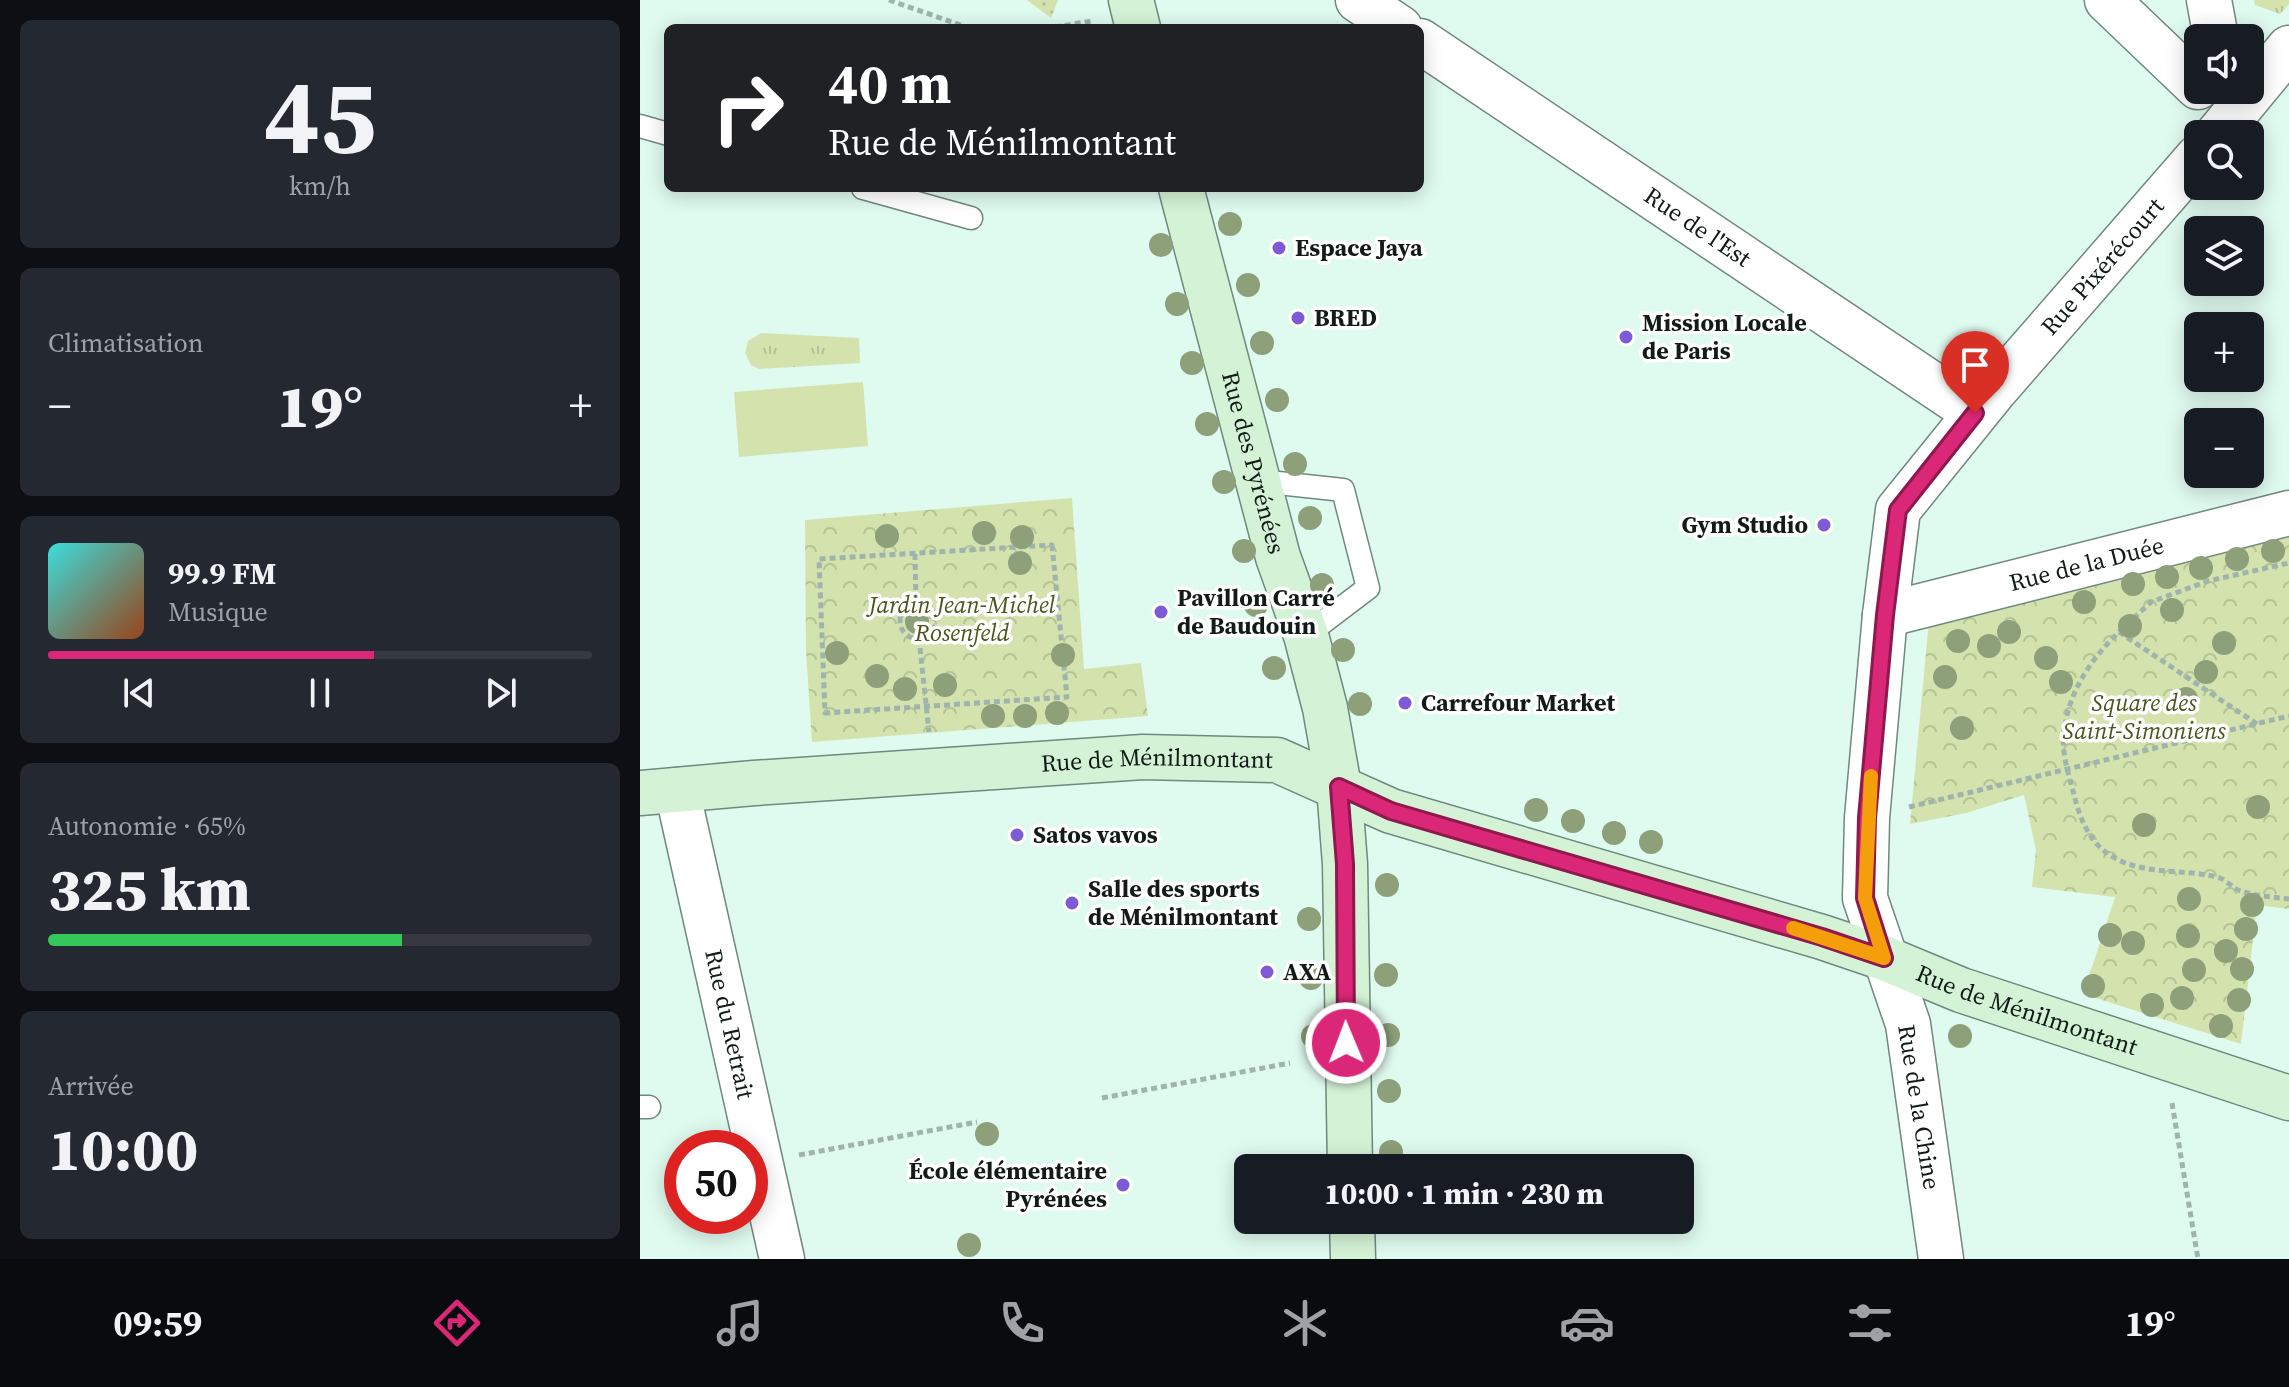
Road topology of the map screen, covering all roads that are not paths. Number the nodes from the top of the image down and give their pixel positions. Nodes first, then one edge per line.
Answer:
1 (1131, 0) edge
2 (1358, 0) edge
3 (2107, 0) edge
4 (2209, 0) edge
5 (1137, 24) edge
6 (1394, 24) edge
7 (2213, 24) edge
8 (1424, 44) edge
9 (2288, 51) edge
10 (2264, 68) edge
11 (2184, 74) edge
12 (640, 126) edge
13 (664, 133) edge
14 (2184, 173) edge
15 (877, 192) edge
16 (1182, 192) edge
17 (971, 218) dead end
18 (1975, 413) junction
19 (1259, 481) junction
20 (2289, 513) edge
21 (1885, 615) junction
22 (1306, 635) junction
23 (1339, 787) junction
24 (658, 791) edge
25 (1884, 958) junction
26 (2289, 1098) edge
27 (1350, 1154) edge
28 (1352, 1234) edge
29 (782, 1259) edge
30 (1353, 1259) edge
31 (1941, 1259) edge

1 - 5 street
2 - 6 street
3 - 11 street
4 - 7 street
8 - 18 street, Rue de l'Est
9 - 10 street
12 - 13 lane
14 - 18 street, Rue Pixérécourt
15 - 17 lane
16 - 19 street, Rue des Pyrénées
18 - 21 street, Rue Pixérécourt
19 - 22 street, Rue des Pyrénées
19 - 22 lane
20 - 21 street, Rue de la Duée
21 - 25 street, Rue Pixérécourt
22 - 23 street, Rue des Pyrénées
23 - 24 street, Rue de Ménilmontant
23 - 25 street, Rue de Ménilmontant
23 - 27 street, Rue des Pyrénées
24 - 29 street, Rue du Retrait
25 - 26 street, Rue de Ménilmontant
25 - 31 street, Rue de la Chine
28 - 30 street

